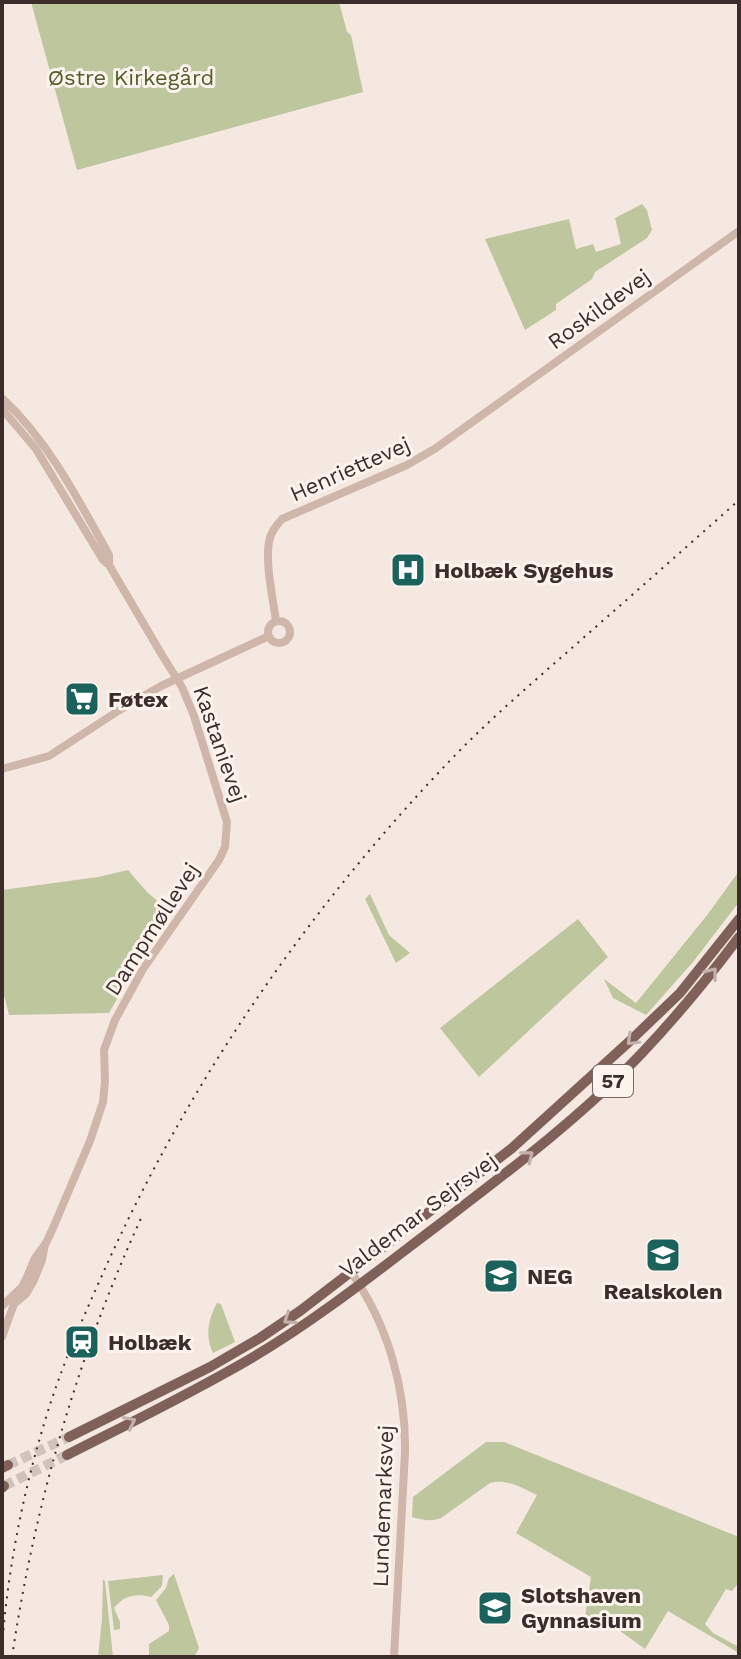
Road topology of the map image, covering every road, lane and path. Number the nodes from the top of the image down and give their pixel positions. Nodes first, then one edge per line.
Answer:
1 (739, 231) edge
2 (2, 398) edge
3 (2, 409) edge
4 (481, 417) joint
5 (109, 565) junction
6 (276, 621) junction
7 (269, 636) junction
8 (177, 678) junction
9 (2, 769) edge
10 (227, 822) joint
11 (739, 919) edge
12 (739, 937) edge
13 (46, 1243) junction
14 (351, 1272) junction
15 (360, 1284) junction
16 (2, 1306) edge
17 (2, 1337) edge
18 (69, 1437) tunnel mouth
19 (67, 1455) tunnel mouth
20 (394, 1657) edge

1 - 4 street, Roskildevej
2 - 5 street
3 - 5 street
4 - 6 street, Henriettevej
5 - 8 street, Kastanievej
6 - 7 street
6 - 7 street
7 - 8 street
8 - 9 street
8 - 10 street, Kastanievej
10 - 13 street, Dampmøllevej
11 -> 14 main road, Valdemar Sejrsvej / 57
15 -> 12 main road, Valdemar Sejrsvej / 57
13 - 16 street
13 - 17 street
14 - 15 street, Lundemarksvej
14 -> 18 main road, Valdemar Sejrsvej / 57
19 -> 15 main road, Valdemar Sejrsvej / 57
15 - 20 street, Lundemarksvej

